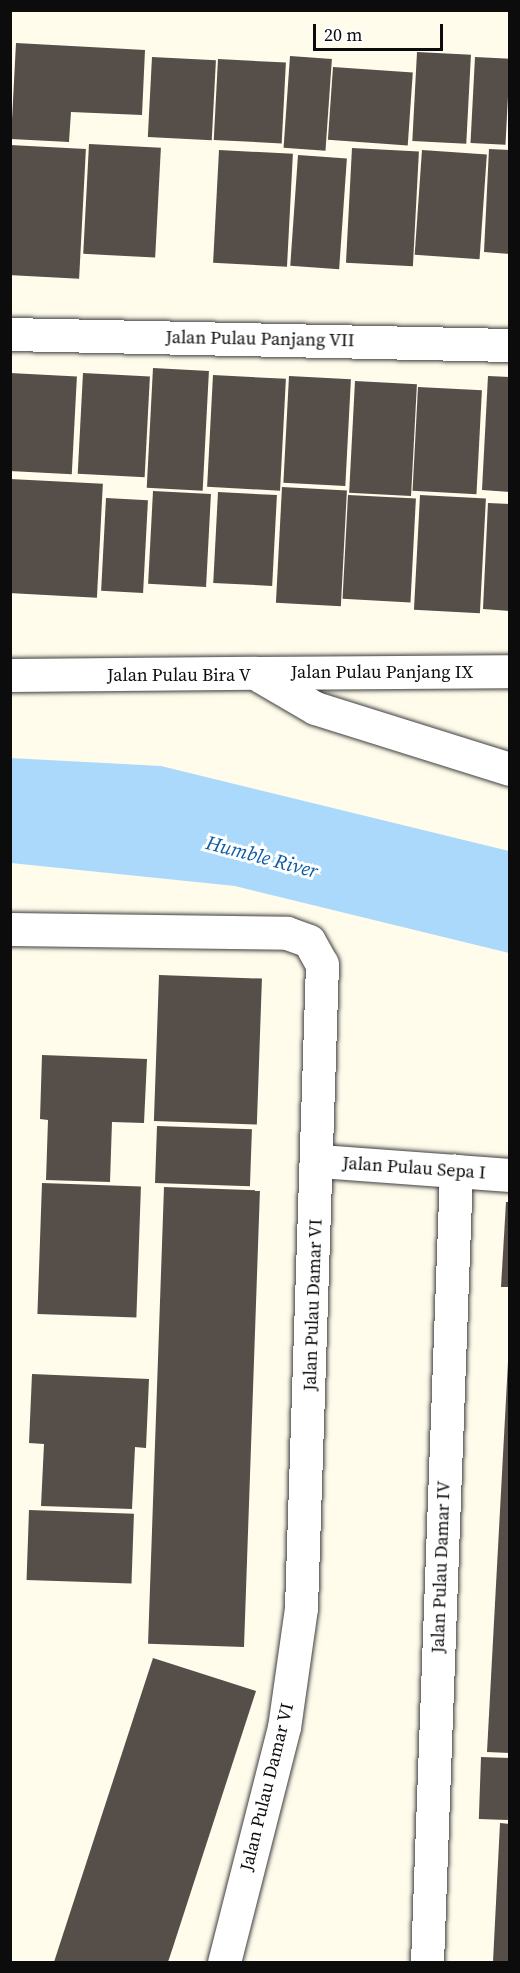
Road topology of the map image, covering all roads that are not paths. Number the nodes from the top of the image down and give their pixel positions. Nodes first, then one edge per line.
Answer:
1 (10, 334) edge
2 (510, 345) edge
3 (510, 672) edge
4 (255, 673) junction
5 (10, 675) edge
6 (510, 769) edge
7 (10, 929) edge
8 (319, 1161) junction
9 (456, 1171) junction
10 (510, 1175) edge
11 (224, 1962) edge
12 (427, 1962) edge

1 - 2 street, Jalan Pulau Panjang VII
3 - 4 street, Jalan Pulau Panjang IX
4 - 5 street, Jalan Pulau Bira V
4 - 6 street, Jalan Pulau Bira V
7 - 8 street, Jalan Pulau Damar VI
8 - 9 street, Jalan Pulau Sepa I
8 - 11 street, Jalan Pulau Damar VI
9 - 10 street, Jalan Pulau Sepa I
9 - 12 street, Jalan Pulau Damar IV

